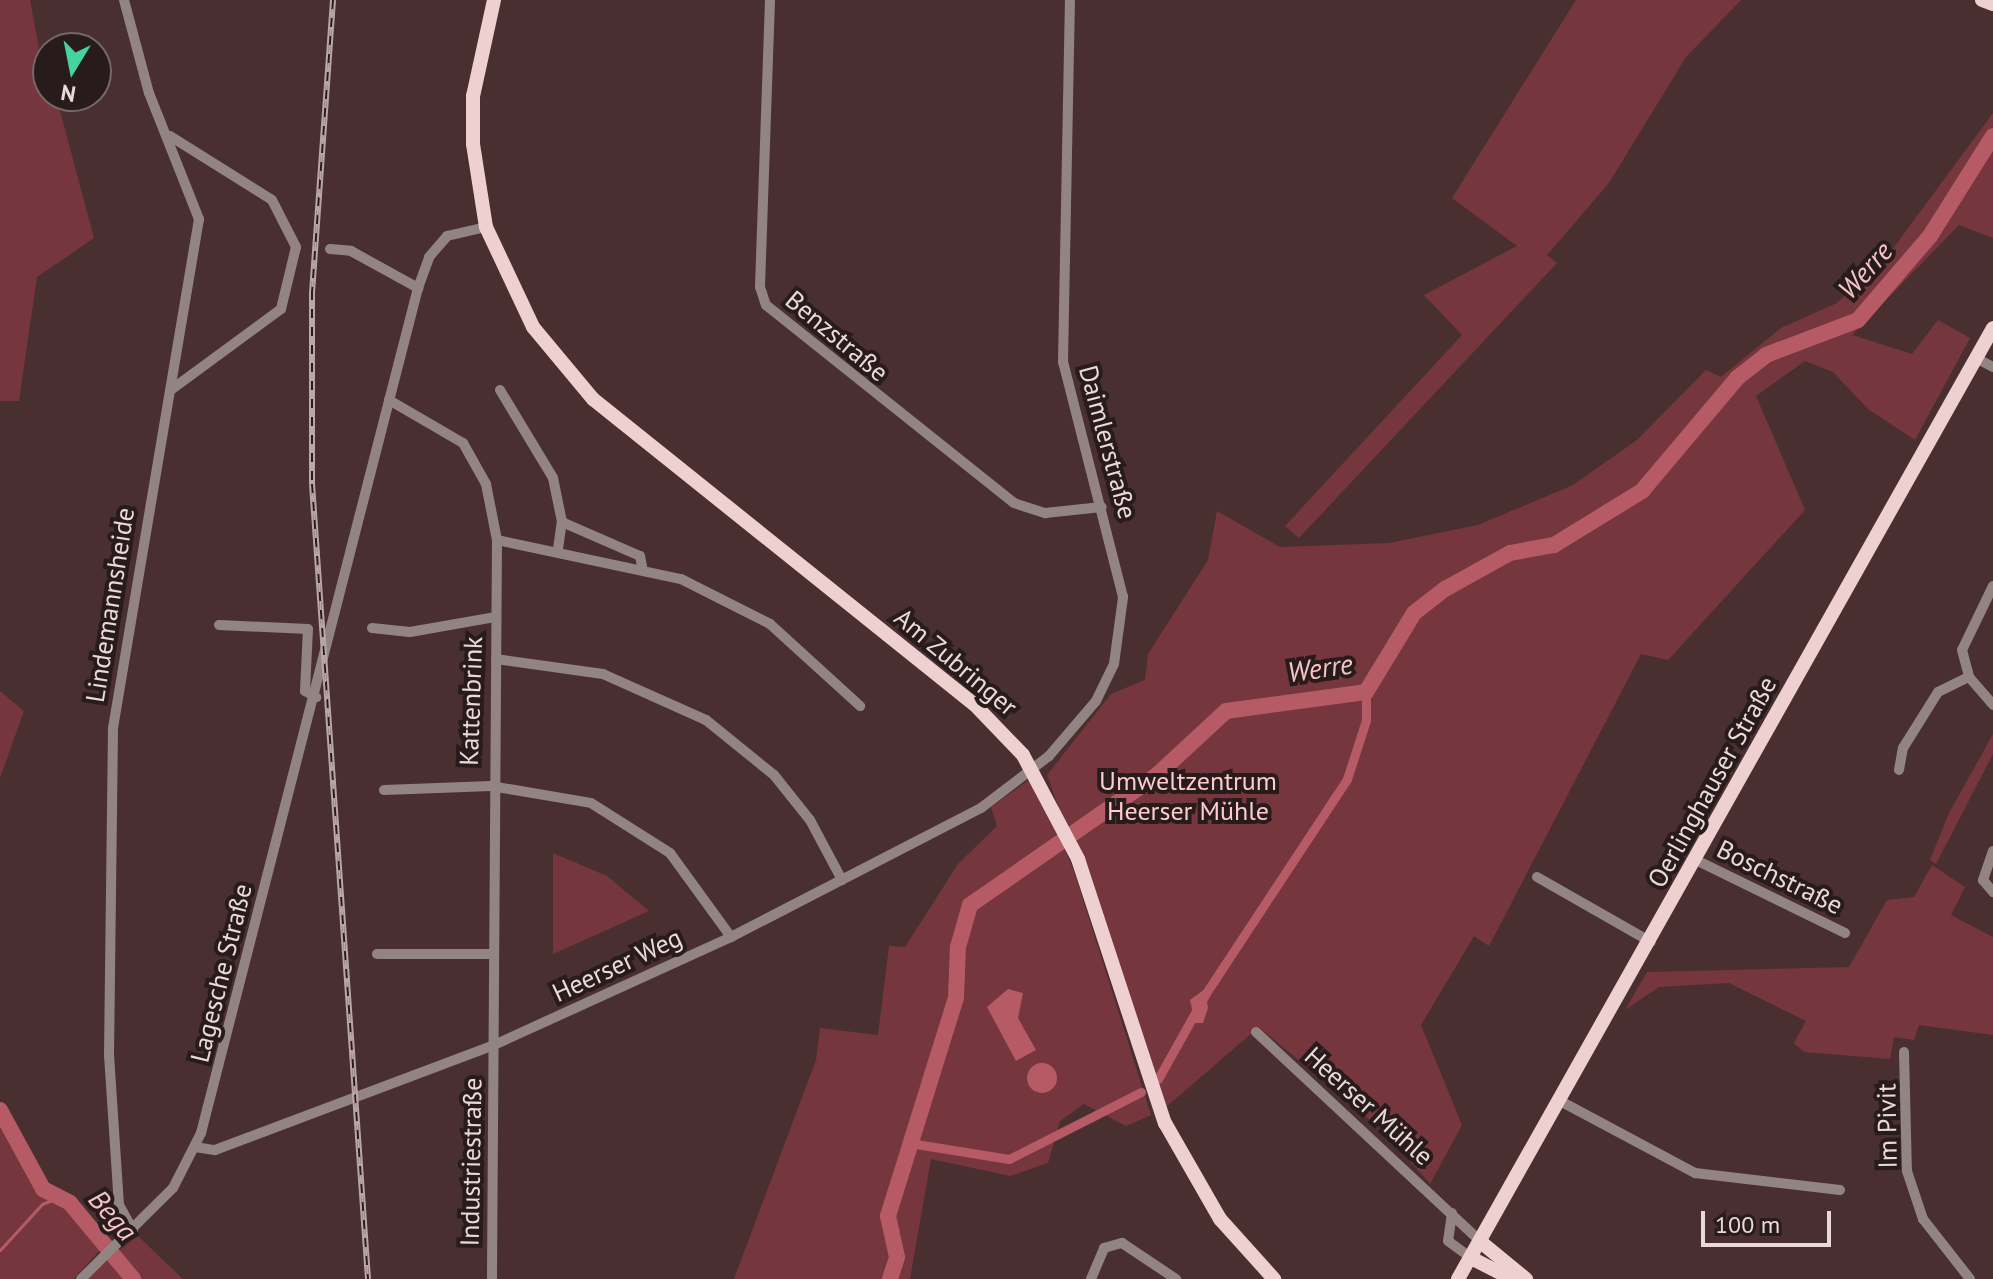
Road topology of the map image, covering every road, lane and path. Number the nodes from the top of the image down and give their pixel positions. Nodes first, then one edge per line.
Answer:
1 (124, 0) edge
2 (494, 0) edge
3 (770, 0) edge
4 (1070, 0) edge
5 (1982, 0) edge
6 (1993, 4) edge
7 (168, 135) junction
8 (486, 227) junction
9 (330, 249) dead end
10 (418, 288) junction
11 (1993, 328) edge
12 (1976, 358) junction
13 (1993, 367) edge
14 (172, 389) junction
15 (500, 390) dead end
16 (389, 400) junction
17 (1102, 507) junction
18 (562, 522) junction
19 (497, 540) junction
20 (558, 549) junction
21 (642, 566) junction
22 (1993, 586) edge
23 (495, 617) junction
24 (219, 625) dead end
25 (372, 628) dead end
26 (496, 659) junction
27 (1969, 677) junction
28 (316, 697) junction
29 (1993, 705) edge
30 (860, 706) dead end
31 (1034, 769) junction
32 (1899, 770) dead end
33 (491, 786) junction
34 (384, 790) dead end
35 (1993, 851) edge
36 (1696, 860) junction
37 (1537, 877) dead end
38 (842, 880) junction
39 (1993, 892) edge
40 (1845, 933) dead end
41 (731, 937) junction
42 (1651, 942) junction
43 (377, 954) dead end
44 (491, 954) junction
45 (1256, 1032) dead end
46 (494, 1045) junction
47 (1904, 1052) dead end
48 (1562, 1102) junction
49 (195, 1147) junction
50 (1840, 1190) dead end
51 (1452, 1213) junction
52 (128, 1234) junction
53 (1482, 1243) junction
54 (1473, 1259) junction
55 (81, 1279) edge
56 (492, 1279) edge
57 (1091, 1279) edge
58 (1176, 1279) edge
59 (1274, 1279) edge
60 (1458, 1279) edge
61 (1469, 1279) edge
62 (1512, 1279) edge
63 (1526, 1279) edge
64 (1970, 1279) edge

1 - 7 street, Lindemannsheide
2 - 8 main road, Am Zubringer
3 - 17 street, Benzstraße
4 - 17 street, Daimlerstraße
5 - 6 main road
7 - 14 street, Lindemannsheide
7 - 14 street
8 - 10 street, Lagesche Straße
8 - 31 main road, Am Zubringer
9 - 10 street
10 - 16 street, Lagesche Straße
11 - 12 main road, Oerlinghauser Straße
12 - 13 street
12 - 36 main road, Oerlinghauser Straße
14 - 52 street, Lindemannsheide
15 - 18 street
16 - 19 street, Kattenbrink
16 - 28 street, Lagesche Straße
17 - 31 street, Daimlerstraße
18 - 20 street
18 - 21 street
19 - 20 street
19 - 23 street, Kattenbrink
20 - 21 street
21 - 30 street
22 - 27 street
23 - 25 street, Kattenbrink
23 - 26 street, Kattenbrink
24 - 28 street
26 - 33 street, Kattenbrink
26 - 38 street
27 - 29 street
27 - 32 street
28 - 49 street, Lagesche Straße
31 - 38 street, Heerser Weg
31 - 59 main road, Am Zubringer
33 - 34 street, Kattenbrink
33 - 41 street
33 - 44 street, Kattenbrink
35 - 39 street
36 - 40 street, Boschstraße
36 - 42 main road, Oerlinghauser Straße
37 - 42 street
38 - 41 street, Heerser Weg
41 - 46 street, Heerser Weg
42 - 48 main road, Oerlinghauser Straße
43 - 44 street
44 - 46 street, Kattenbrink
45 - 51 street, Heerser Mühle
46 - 49 street, Heerser Weg
46 - 56 street, Industriestraße
47 - 64 street, Im Pivit
48 - 50 street
48 - 53 main road, Oerlinghauser Straße
49 - 52 street, Lagesche Straße
51 - 53 street, Heerser Mühle
51 - 54 street
52 - 55 street, Lagesche Straße
53 - 54 main road, Oerlinghauser Straße
53 - 63 main road
54 - 60 main road, Oerlinghauser Straße
54 - 61 main road, Oerlinghauser Straße
54 - 62 main road
57 - 58 street

